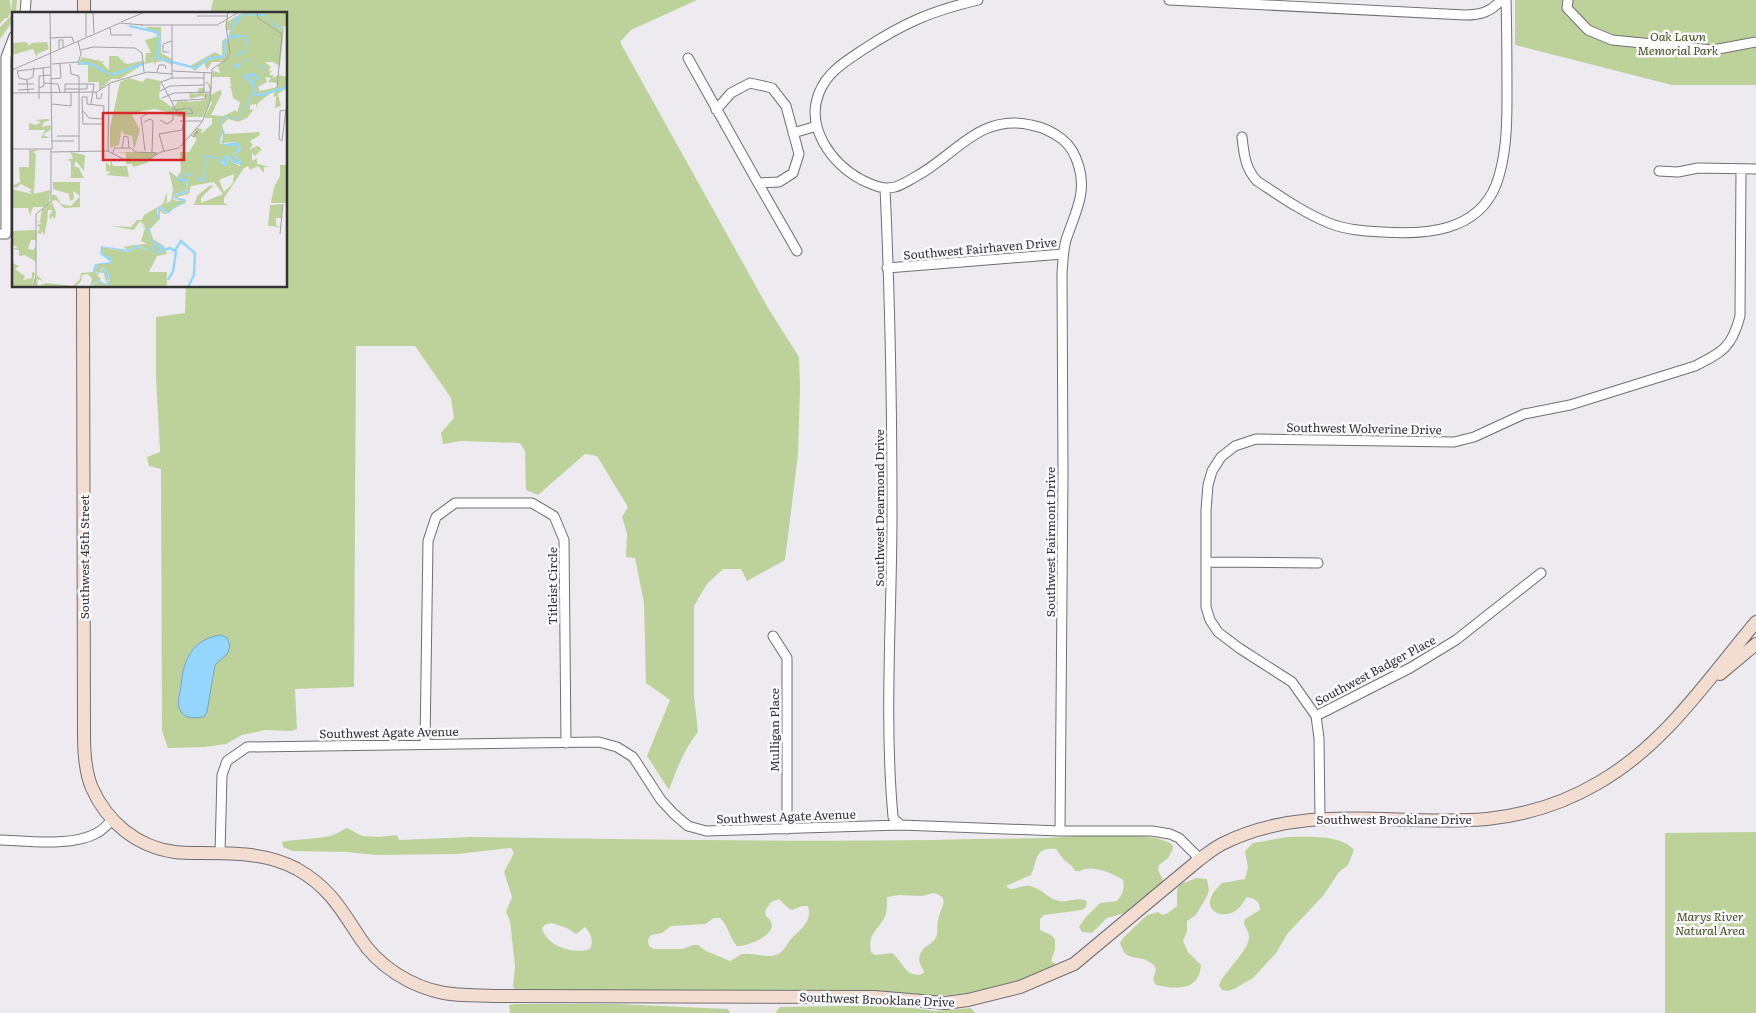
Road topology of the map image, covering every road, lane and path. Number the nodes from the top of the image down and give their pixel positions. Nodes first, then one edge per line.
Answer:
1 (978, 0) edge
2 (1169, 0) edge
3 (1501, 0) edge
4 (1506, 0) edge
5 (1568, 0) edge
6 (12, 42) edge
7 (1756, 42) edge
8 (688, 58) dead end
9 (716, 110) junction
10 (7, 116) edge
11 (817, 126) junction
12 (793, 133) junction
13 (1242, 138) dead end
14 (1741, 168) junction
15 (1756, 169) edge
16 (1659, 171) dead end
17 (758, 183) junction
18 (886, 188) junction
19 (0, 234) edge
20 (797, 251) dead end
21 (1063, 254) junction
22 (888, 268) junction
23 (83, 288) edge
24 (1206, 562) junction
25 (1318, 563) dead end
26 (1541, 573) dead end
27 (1756, 622) edge
28 (773, 636) dead end
29 (1756, 644) edge
30 (1699, 692) junction
31 (1316, 716) junction
32 (566, 743) junction
33 (425, 744) junction
34 (1320, 818) junction
35 (112, 820) junction
36 (901, 825) junction
37 (787, 828) junction
38 (1060, 831) junction
39 (0, 840) edge
40 (220, 853) junction
41 (1200, 859) junction

1 - 11 street
2 - 3 street
4 - 13 street
5 - 7 street
6 - 10 street
8 - 9 street
9 - 12 street
9 - 17 street
10 - 19 street
11 - 12 street
11 - 18 street
12 - 17 street
14 - 15 street
14 - 16 street
14 - 24 street, Southwest Wolverine Drive
17 - 20 street
18 - 21 street, Southwest Fairhaven Drive
18 - 22 street, Southwest Dearmond Drive
21 - 22 street, Southwest Fairhaven Drive
21 - 38 street, Southwest Fairmont Drive
22 - 36 street, Southwest Dearmond Drive
23 - 35 street, Southwest 45th Street
24 - 25 street
24 - 31 street, Southwest Wolverine Drive
26 - 31 street, Southwest Badger Place
27 - 30 street, Southwest Brooklane Drive
28 - 37 street, Mulligan Place
29 - 30 street, Southwest Brooklane Drive
30 - 34 street, Southwest Brooklane Drive
31 - 34 street, Southwest Wolverine Drive
32 - 33 street, Southwest Agate Avenue
32 - 33 street, Titleist Circle
32 - 37 street, Southwest Agate Avenue
33 - 40 street, Southwest Agate Avenue
34 - 41 street, Southwest Brooklane Drive
35 - 39 street
35 - 40 street, Southwest Brooklane Drive
36 - 37 street, Southwest Agate Avenue
36 - 38 street, Southwest Agate Avenue
38 - 41 street, Southwest Agate Avenue
40 - 41 street, Southwest Brooklane Drive

